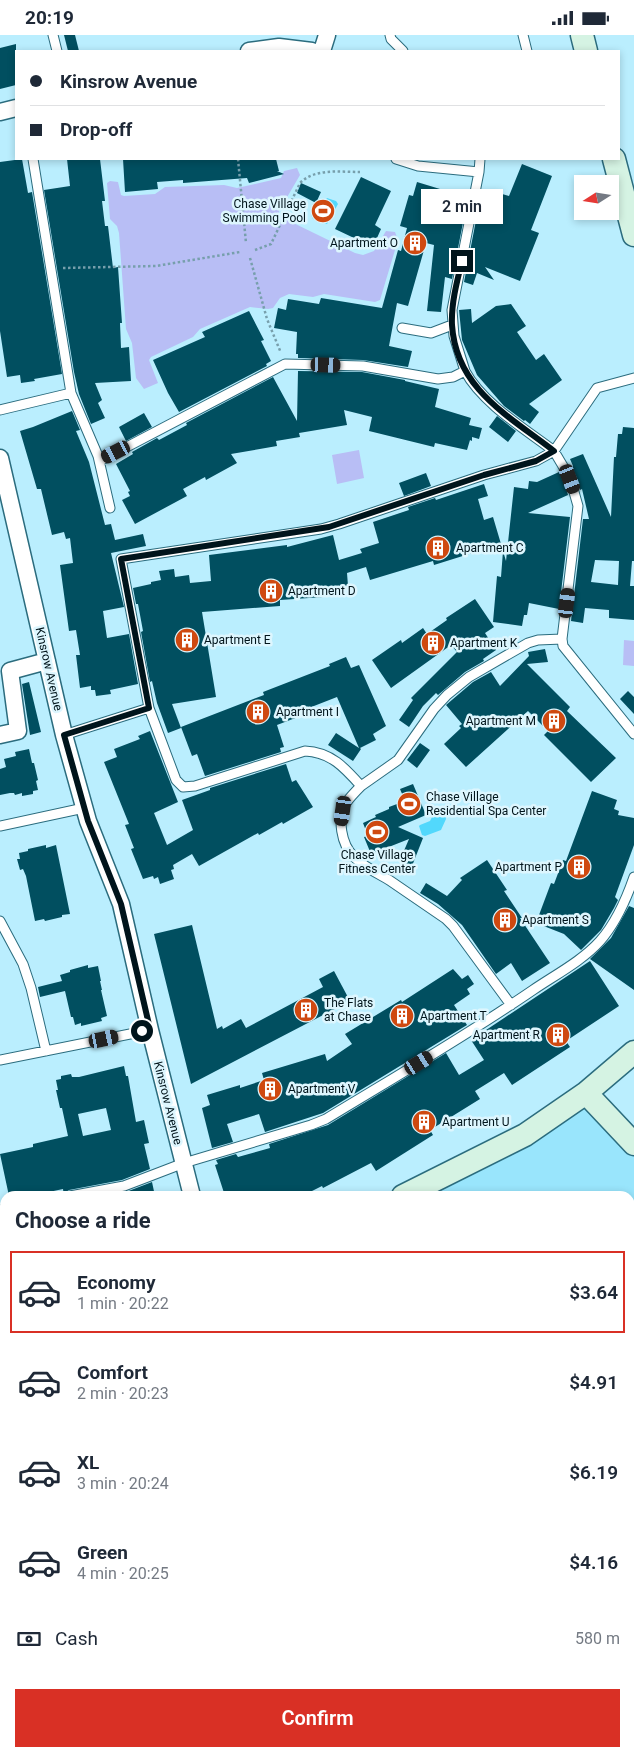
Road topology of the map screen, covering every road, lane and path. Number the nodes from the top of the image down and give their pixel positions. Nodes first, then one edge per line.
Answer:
1 (53, 35) edge
2 (327, 35) edge
3 (390, 35) edge
4 (523, 35) edge
5 (582, 35) edge
6 (57, 50) edge
7 (256, 50) edge
8 (304, 50) edge
9 (322, 50) edge
10 (402, 50) edge
11 (527, 50) edge
12 (586, 50) edge
13 (15, 108) edge
14 (0, 112) edge
15 (33, 160) edge
16 (238, 160) edge
17 (399, 160) edge
18 (480, 160) edge
19 (614, 160) edge
20 (360, 172) dead end
21 (479, 172) junction
22 (634, 235) edge
23 (246, 243) dead end
24 (256, 250) dead end
25 (240, 252) dead end
26 (250, 258) dead end
27 (51, 268) junction
28 (452, 325) junction
29 (402, 328) dead end
30 (285, 364) junction
31 (465, 371) junction
32 (634, 378) edge
33 (71, 393) junction
34 (0, 410) edge
35 (554, 451) junction
36 (0, 459) edge
37 (100, 461) junction
38 (110, 509) dead end
39 (562, 639) junction
40 (47, 661) junction
41 (5, 672) edge
42 (149, 708) junction
43 (634, 734) edge
44 (0, 735) edge
45 (64, 735) junction
46 (361, 786) junction
47 (84, 808) junction
48 (0, 826) edge
49 (634, 877) edge
50 (0, 922) edge
51 (511, 1005) junction
52 (150, 1029) junction
53 (46, 1051) junction
54 (634, 1052) edge
55 (0, 1060) edge
56 (586, 1093) junction
57 (634, 1144) edge
58 (184, 1163) junction
59 (97, 1191) edge
60 (191, 1191) edge
61 (413, 1191) edge

1 - 6 lane
2 - 9 street
3 - 10 lane
4 - 11 lane
5 - 12 main road
7 - 8 street
13 - 14 street
15 - 27 lane
16 - 23 path
17 - 21 lane
18 - 21 lane
19 - 22 main road
20 - 24 path
21 - 28 lane
25 - 27 path
26 - 30 path
27 - 33 lane
28 - 29 lane
28 - 31 lane
30 - 31 lane
30 - 37 lane
31 - 35 lane
32 - 35 lane
33 - 34 lane
33 - 37 lane
35 - 39 lane
35 - 42 lane
36 - 40 street, Kinsrow Avenue
37 - 38 lane
39 - 43 lane
39 - 46 lane
40 - 41 street
40 - 45 street, Kinsrow Avenue
41 - 44 street
42 - 45 lane
42 - 46 lane
45 - 47 street, Kinsrow Avenue
46 - 51 lane
47 - 48 lane
47 - 52 street, Kinsrow Avenue
49 - 51 lane
50 - 53 lane
51 - 58 lane
52 - 53 lane
52 - 58 street, Kinsrow Avenue
53 - 55 lane
54 - 56 main road
56 - 57 main road
56 - 61 main road
58 - 59 lane
58 - 60 street, Kinsrow Avenue

